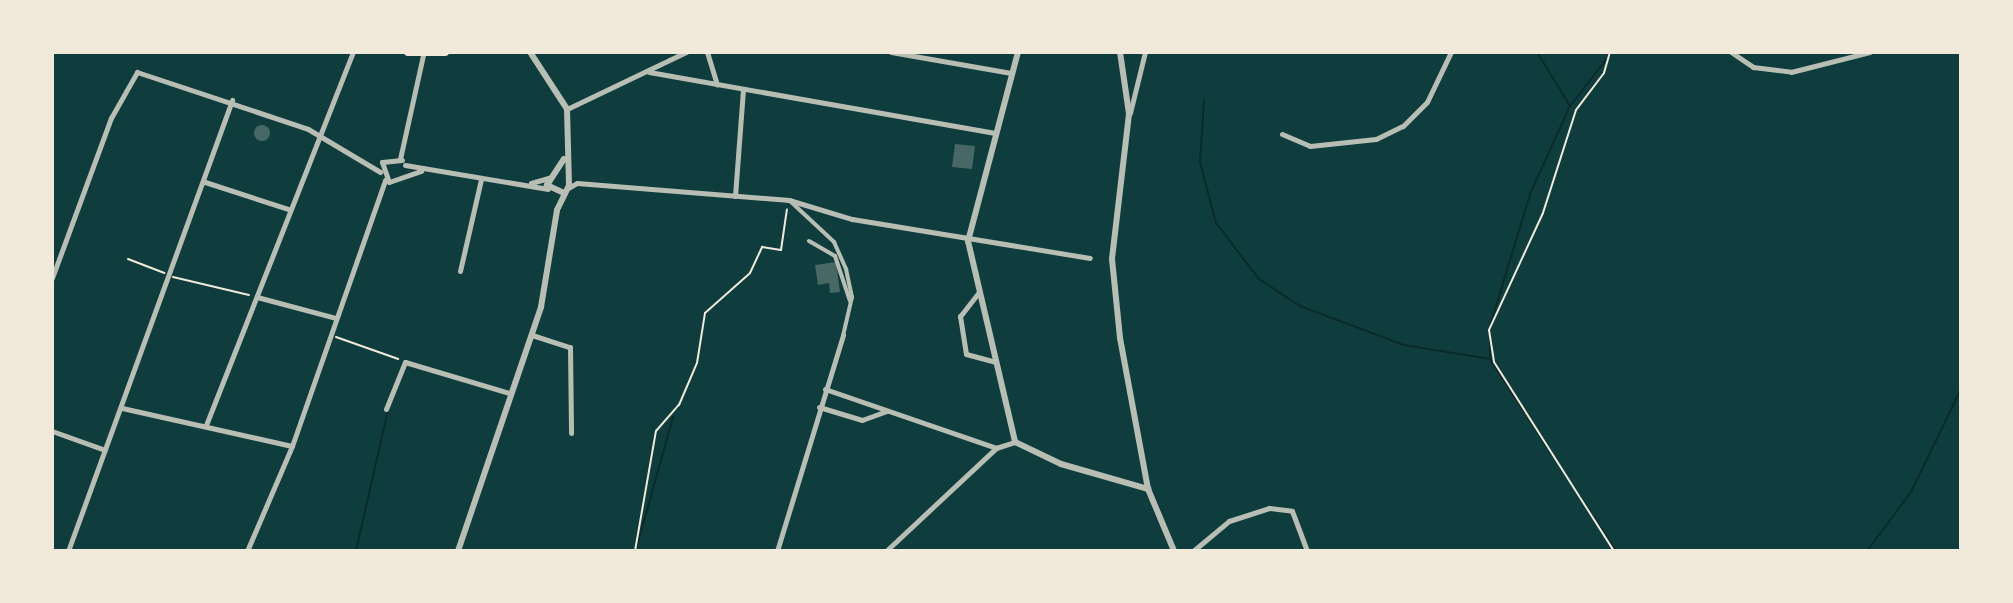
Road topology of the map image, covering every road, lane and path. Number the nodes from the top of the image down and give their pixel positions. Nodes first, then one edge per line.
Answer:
1 (353, 52) edge
2 (408, 52) edge
3 (445, 52) edge
4 (530, 52) edge
5 (686, 52) edge
6 (707, 52) edge
7 (891, 52) edge
8 (1018, 52) edge
9 (1120, 52) edge
10 (1145, 52) edge
11 (1451, 52) edge
12 (1610, 52) edge
13 (1731, 52) edge
14 (1870, 52) edge
15 (423, 55) junction
16 (649, 72) junction
17 (1011, 73) junction
18 (717, 85) junction
19 (743, 90) junction
20 (232, 100) junction
21 (567, 109) junction
22 (1129, 114) junction
23 (994, 133) junction
24 (317, 134) junction
25 (1282, 134) dead end
26 (565, 155) junction
27 (363, 159) junction
28 (382, 162) junction
29 (403, 162) junction
30 (426, 170) junction
31 (380, 172) junction
32 (552, 176) junction
33 (403, 177) junction
34 (481, 179) junction
35 (568, 179) junction
36 (385, 180) junction
37 (205, 182) junction
38 (530, 183) junction
39 (551, 191) junction
40 (566, 191) junction
41 (735, 196) junction
42 (789, 202) junction
43 (288, 209) junction
44 (557, 210) junction
45 (827, 239) dead end
46 (809, 241) dead end
47 (968, 241) junction
48 (822, 248) junction
49 (1090, 258) dead end
50 (128, 259) dead end
51 (460, 271) dead end
52 (171, 276) junction
53 (52, 278) edge
54 (979, 292) junction
55 (257, 297) junction
56 (850, 303) junction
57 (336, 318) junction
58 (331, 335) junction
59 (532, 335) junction
60 (843, 335) joint
61 (405, 362) junction
62 (996, 362) junction
63 (825, 389) junction
64 (509, 393) junction
65 (819, 407) junction
66 (121, 408) junction
67 (386, 409) dead end
68 (888, 411) junction
69 (206, 425) junction
70 (52, 431) edge
71 (571, 433) dead end
72 (1015, 442) junction
73 (292, 446) junction
74 (996, 448) junction
75 (105, 450) junction
76 (1148, 489) junction
77 (68, 551) edge
78 (247, 551) edge
79 (458, 551) edge
80 (635, 551) edge
81 (777, 551) edge
82 (886, 551) edge
83 (1174, 551) edge
84 (1193, 551) edge
85 (1307, 551) edge
86 (1614, 551) edge

1 - 24 street
2 - 15 main road
3 - 15 main road
4 - 21 street
5 - 16 street
6 - 18 street
7 - 17 street
8 - 17 street
9 - 22 street
10 - 22 street
11 - 25 street
12 - 86 path
13 - 14 street
15 - 29 street
16 - 18 street
16 - 21 street
17 - 23 street
18 - 19 street
19 - 23 street
19 - 41 street
20 - 24 street
20 - 37 street
20 - 53 street
21 - 26 street
22 - 76 street
23 - 47 street
24 - 27 street
24 - 43 street
26 - 32 street
26 - 35 street
27 - 28 street
27 - 31 street
28 - 29 street
28 - 31 street
29 - 30 street
29 - 33 street
30 - 33 street
30 - 34 street
31 - 36 street
32 - 35 street
32 - 38 street
32 - 39 street
33 - 36 street
34 - 38 street
34 - 51 street
35 - 40 street
36 - 57 street
37 - 43 street
37 - 52 street
38 - 39 street
39 - 40 street
39 - 44 street
40 - 41 street
40 - 44 street
41 - 42 street
42 - 47 street
42 - 56 street
42 - 80 path
43 - 55 street
44 - 59 street
45 - 48 street
46 - 48 street
47 - 49 street
47 - 54 street
48 - 56 street
50 - 52 path
52 - 55 path
52 - 66 street
54 - 62 street
54 - 62 street
55 - 57 street
55 - 69 street
56 - 60 street
57 - 58 street
58 - 61 path
58 - 73 street
59 - 64 street
59 - 71 street
60 - 63 street
61 - 64 street
61 - 67 street
62 - 72 street
63 - 65 street
63 - 68 street
64 - 79 street
65 - 68 street
65 - 81 street
66 - 69 street
66 - 75 street
68 - 74 street
69 - 73 street
70 - 75 street
72 - 74 street
72 - 76 street
73 - 78 street
74 - 82 street
75 - 77 street
76 - 83 street
84 - 85 street

